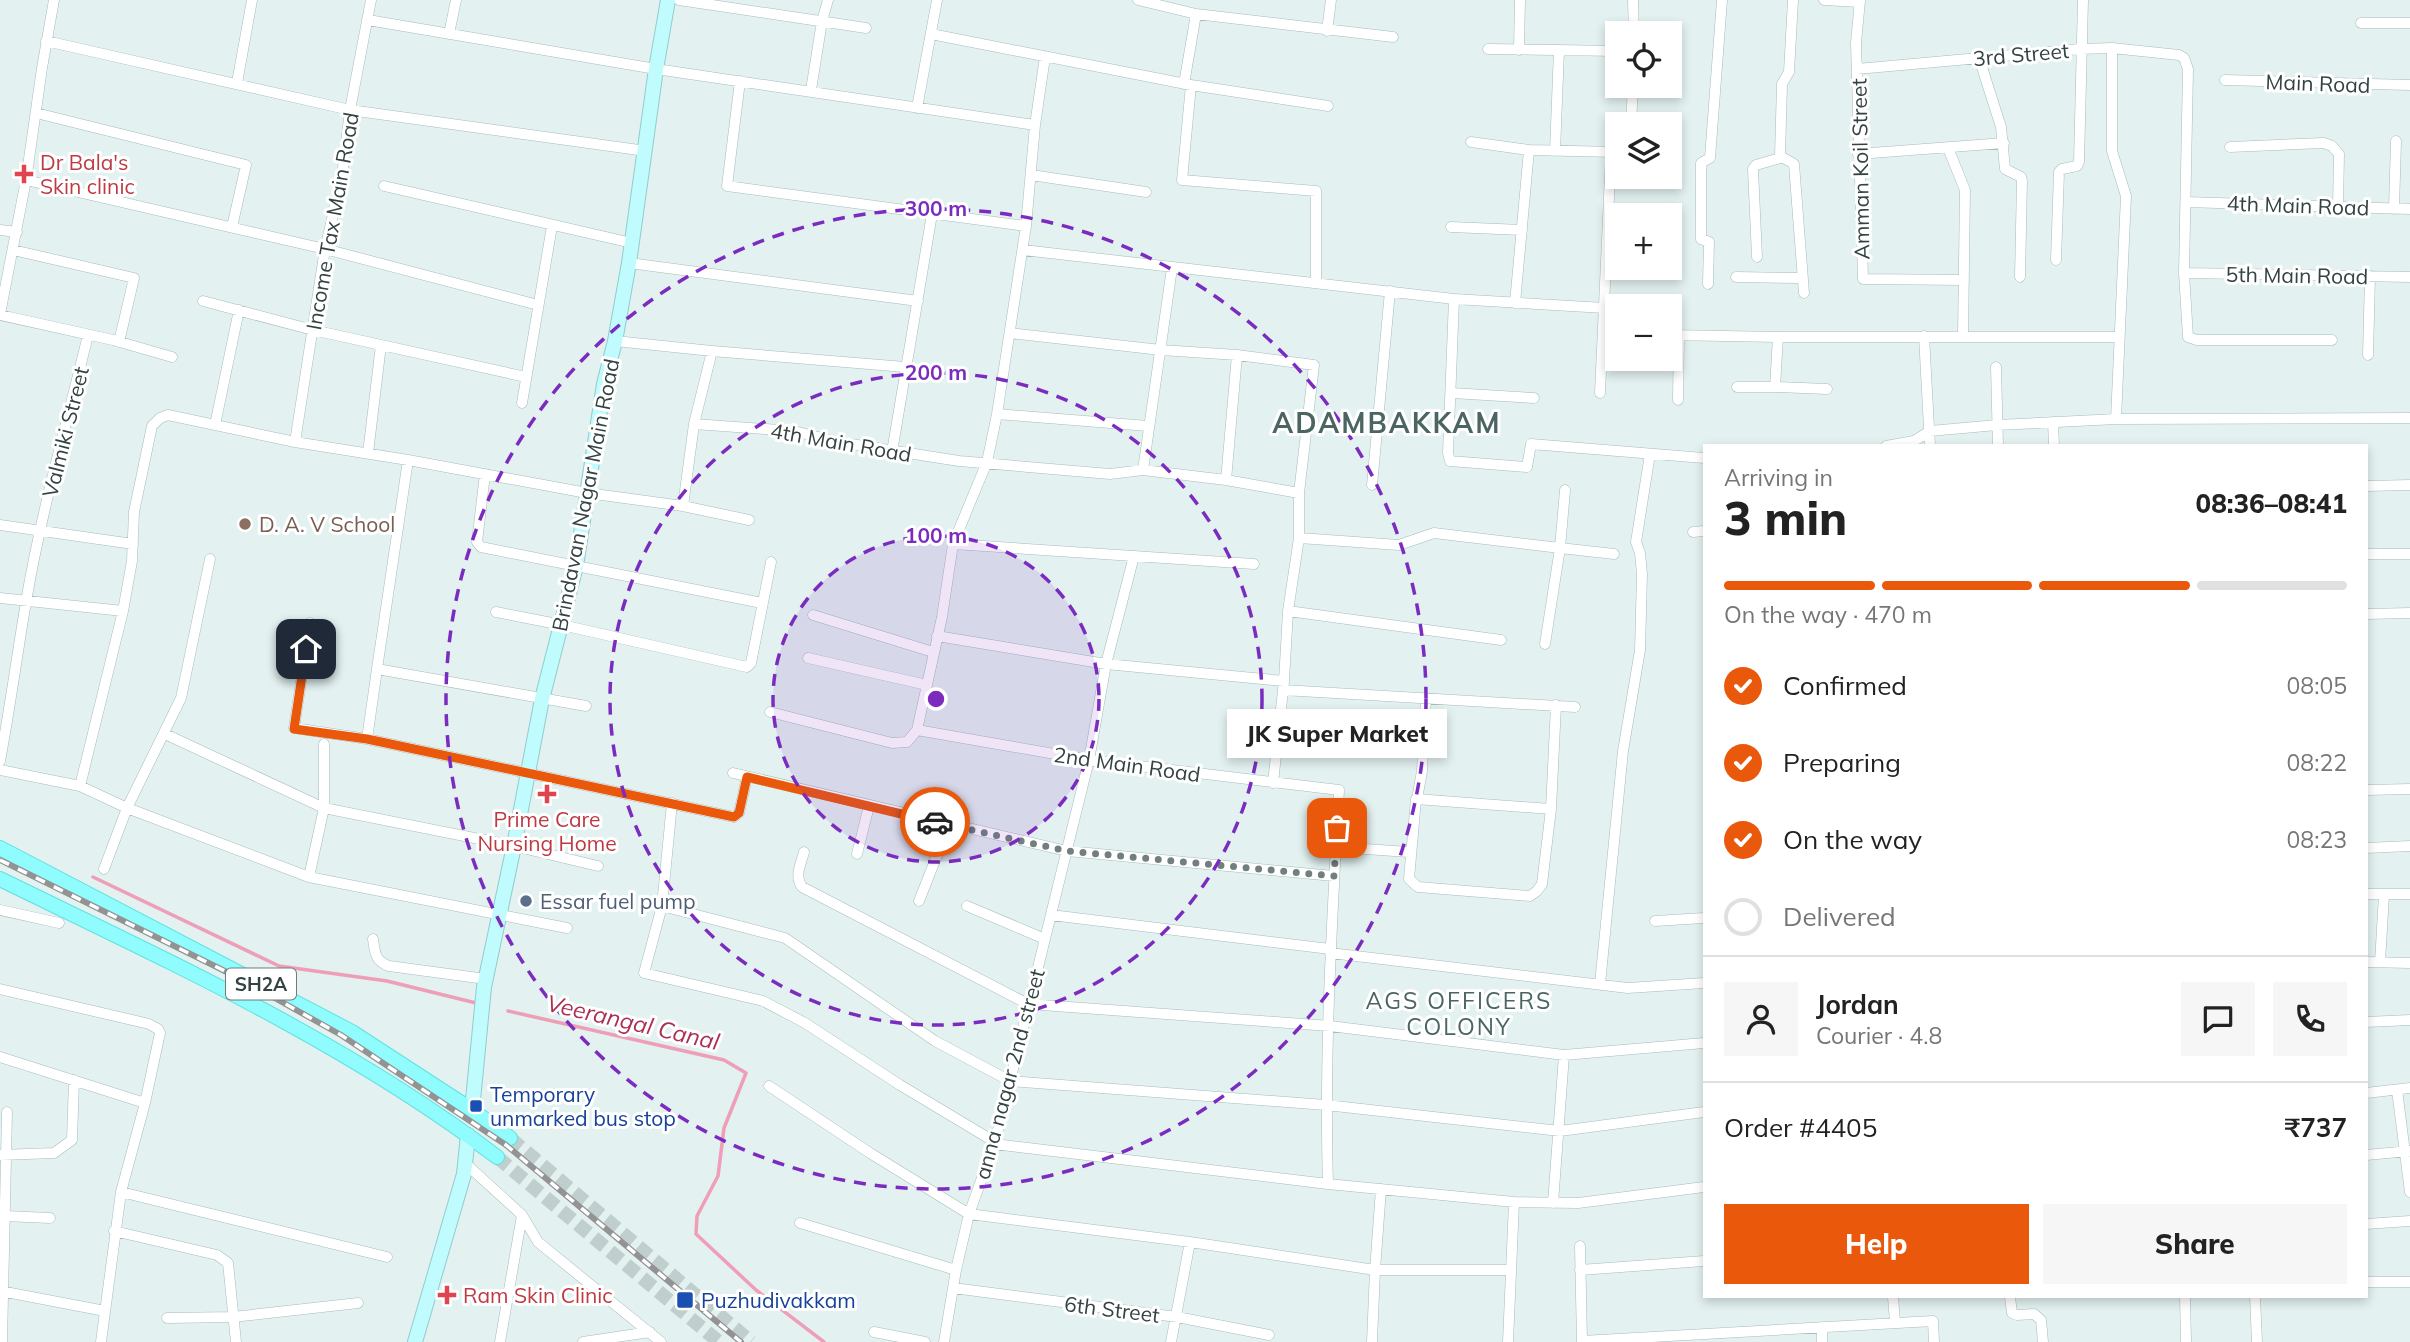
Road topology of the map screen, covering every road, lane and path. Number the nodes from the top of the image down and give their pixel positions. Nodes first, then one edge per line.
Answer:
1 (54, 0) edge
2 (252, 0) edge
3 (372, 0) edge
4 (456, 0) edge
5 (668, 0) edge
6 (679, 0) edge
7 (828, 0) edge
8 (937, 0) edge
9 (1331, 0) edge
10 (1520, 0) edge
11 (1633, 0) edge
12 (1722, 0) edge
13 (1793, 0) edge
14 (1824, 0) edge
15 (2083, 0) edge
16 (1146, 1) edge
17 (1860, 1) edge
18 (1196, 14) junction
19 (368, 20) junction
20 (822, 21) junction
21 (1634, 21) edge
22 (2361, 23) dead end
23 (2410, 23) edge
24 (866, 28) dead end
25 (1327, 31) junction
26 (449, 34) junction
27 (931, 34) junction
28 (1393, 37) dead end
29 (46, 41) junction
30 (2112, 48) junction
31 (1488, 49) dead end
32 (2080, 49) junction
33 (1519, 50) junction
34 (1559, 50) junction
35 (1605, 51) edge
36 (1045, 57) junction
37 (1979, 58) junction
38 (656, 69) junction
39 (1857, 69) junction
40 (2225, 80) dead end
41 (740, 81) junction
42 (237, 83) junction
43 (1187, 84) junction
44 (2410, 85) edge
45 (811, 90) junction
46 (1328, 106) dead end
47 (917, 108) junction
48 (350, 110) junction
49 (36, 113) junction
50 (1035, 125) junction
51 (2396, 141) dead end
52 (1471, 142) dead end
53 (2004, 143) junction
54 (2230, 147) dead end
55 (1948, 148) junction
56 (1529, 150) junction
57 (646, 151) junction
58 (1555, 151) junction
59 (1605, 153) edge
60 (1858, 154) junction
61 (1780, 158) junction
62 (1031, 175) junction
63 (26, 180) junction
64 (384, 186) dead end
65 (1612, 189) edge
66 (1146, 192) dead end
67 (2186, 202) junction
68 (2337, 206) junction
69 (2394, 209) junction
70 (2410, 209) edge
71 (932, 214) junction
72 (552, 226) junction
73 (1026, 226) junction
74 (232, 227) junction
75 (1451, 227) dead end
76 (0, 230) edge
77 (1521, 230) junction
78 (17, 232) junction
79 (632, 243) junction
80 (325, 249) junction
81 (13, 250) junction
82 (1023, 250) junction
83 (1757, 257) dead end
84 (2056, 260) dead end
85 (629, 263) junction
86 (1172, 268) junction
87 (2184, 273) junction
88 (2370, 276) junction
89 (2020, 277) dead end
90 (2410, 277) edge
91 (1736, 278) dead end
92 (1801, 278) junction
93 (1964, 280) junction
94 (1316, 283) junction
95 (1708, 284) dead end
96 (1390, 291) junction
97 (1804, 293) dead end
98 (1606, 294) edge
99 (1454, 299) junction
100 (203, 301) dead end
101 (918, 301) junction
102 (1515, 303) junction
103 (538, 305) junction
104 (1605, 308) joint
105 (239, 310) junction
106 (0, 315) edge
107 (313, 330) junction
108 (1010, 333) junction
109 (1603, 333) joint
110 (88, 335) junction
111 (1682, 335) edge
112 (1924, 336) junction
113 (1963, 336) junction
114 (1778, 337) junction
115 (2119, 337) junction
116 (2332, 340) dead end
117 (615, 341) junction
118 (120, 342) junction
119 (381, 345) junction
120 (1161, 350) junction
121 (712, 351) junction
122 (1237, 355) junction
123 (2368, 355) dead end
124 (172, 357) dead end
125 (905, 367) junction
126 (1996, 367) dead end
127 (1676, 371) edge
128 (526, 377) junction
129 (1737, 387) dead end
130 (1775, 387) junction
131 (1827, 389) dead end
132 (1452, 393) junction
133 (1600, 393) dead end
134 (1534, 398) dead end
135 (1678, 400) dead end
136 (522, 404) dead end
137 (997, 414) junction
138 (2410, 418) edge
139 (2116, 419) junction
140 (2053, 422) junction
141 (694, 424) junction
142 (215, 425) junction
143 (1997, 425) junction
144 (1148, 426) junction
145 (1930, 431) junction
146 (295, 442) junction
147 (1897, 444) edge
148 (1930, 444) edge
149 (1998, 444) edge
150 (2054, 444) edge
151 (892, 452) junction
152 (368, 453) junction
153 (1650, 454) junction
154 (1703, 458) edge
155 (408, 460) junction
156 (987, 462) junction
157 (1143, 470) junction
158 (485, 474) junction
159 (1226, 480) junction
160 (1372, 485) dead end
161 (2410, 485) edge
162 (2368, 486) edge
163 (1565, 490) dead end
164 (587, 493) junction
165 (1299, 493) junction
166 (684, 506) junction
167 (749, 520) dead end
168 (0, 525) edge
169 (41, 530) junction
170 (1299, 538) junction
171 (133, 544) junction
172 (953, 544) junction
173 (1560, 548) junction
174 (1614, 554) dead end
175 (2368, 554) edge
176 (2410, 554) edge
177 (1134, 556) junction
178 (210, 559) dead end
179 (771, 562) dead end
180 (1254, 564) dead end
181 (576, 566) junction
182 (0, 598) edge
183 (26, 601) junction
184 (762, 603) junction
185 (123, 611) junction
186 (1288, 611) junction
187 (496, 612) dead end
188 (2410, 613) edge
189 (2368, 614) edge
190 (813, 615) dead end
191 (310, 623) dead end
192 (562, 625) junction
193 (937, 636) junction
194 (1501, 640) dead end
195 (1545, 644) dead end
196 (933, 652) junction
197 (808, 658) dead end
198 (1106, 664) junction
199 (377, 669) junction
200 (927, 685) junction
201 (1283, 686) junction
202 (0, 691) edge
203 (13, 693) junction
204 (1426, 698) junction
205 (542, 699) junction
206 (1556, 705) junction
207 (586, 706) dead end
208 (1576, 706) dead end
209 (770, 712) dead end
210 (917, 730) junction
211 (165, 734) junction
212 (367, 739) junction
213 (324, 744) dead end
214 (1089, 760) junction
215 (0, 761) edge
216 (0, 770) edge
217 (527, 772) junction
218 (733, 773) dead end
219 (747, 777) junction
220 (1273, 783) junction
221 (80, 786) junction
222 (2410, 789) edge
223 (2368, 790) edge
224 (1417, 799) junction
225 (672, 803) junction
226 (869, 806) junction
227 (127, 808) junction
228 (324, 808) junction
229 (1551, 809) junction
230 (949, 825) junction
231 (514, 846) junction
232 (2410, 846) edge
233 (1336, 847) junction
234 (0, 848) edge
235 (2368, 848) edge
236 (1067, 851) junction
237 (804, 852) dead end
238 (1409, 852) junction
239 (857, 854) dead end
240 (598, 866) dead end
241 (104, 869) dead end
242 (1334, 876) junction
243 (309, 877) junction
244 (0, 880) edge
245 (2368, 894) edge
246 (2410, 894) edge
247 (2384, 895) junction
248 (919, 901) dead end
249 (662, 906) junction
250 (967, 906) dead end
251 (0, 910) edge
252 (498, 915) junction
253 (1051, 915) junction
254 (1703, 918) edge
255 (1655, 921) dead end
256 (59, 923) dead end
257 (566, 928) dead end
258 (373, 939) dead end
259 (1045, 939) junction
260 (1330, 951) junction
261 (2368, 962) edge
262 (2380, 962) junction
263 (2410, 963) edge
264 (485, 983) junction
265 (1703, 983) edge
266 (1600, 984) junction
267 (0, 989) edge
268 (1028, 1004) junction
269 (2410, 1020) edge
270 (2368, 1022) edge
271 (1330, 1026) junction
272 (352, 1032) junction
273 (1703, 1043) edge
274 (338, 1051) junction
275 (1564, 1055) junction
276 (0, 1057) edge
277 (74, 1080) junction
278 (1010, 1081) junction
279 (768, 1086) dead end
280 (2410, 1088) edge
281 (2397, 1090) junction
282 (2368, 1093) edge
283 (145, 1103) junction
284 (1326, 1105) junction
285 (472, 1110) junction
286 (7, 1112) dead end
287 (1703, 1112) edge
288 (1560, 1130) junction
289 (468, 1135) junction
290 (510, 1138) tunnel mouth
291 (994, 1143) junction
292 (2407, 1151) edge
293 (3, 1155) edge
294 (2368, 1155) edge
295 (497, 1157) tunnel mouth
296 (466, 1164) junction
297 (1328, 1184) junction
298 (1703, 1187) edge
299 (1381, 1189) junction
300 (121, 1192) junction
301 (2410, 1192) edge
302 (1514, 1202) junction
303 (1553, 1203) junction
304 (969, 1214) junction
305 (522, 1215) junction
306 (5, 1216) junction
307 (50, 1218) dead end
308 (2410, 1221) edge
309 (800, 1223) dead end
310 (2368, 1224) edge
311 (114, 1231) junction
312 (1190, 1242) junction
313 (1580, 1246) dead end
314 (387, 1257) dead end
315 (1703, 1261) edge
316 (956, 1270) junction
317 (1374, 1270) junction
318 (1509, 1270) junction
319 (1580, 1270) junction
320 (2368, 1282) edge
321 (2410, 1282) edge
322 (953, 1288) junction
323 (2, 1291) edge
324 (1893, 1298) edge
325 (2010, 1298) edge
326 (2185, 1298) edge
327 (2255, 1298) edge
328 (358, 1303) dead end
329 (104, 1311) junction
330 (233, 1317) junction
331 (1177, 1317) junction
332 (167, 1318) dead end
333 (1895, 1322) junction
334 (1822, 1327) junction
335 (650, 1332) junction
336 (874, 1332) dead end
337 (1269, 1335) dead end
338 (1582, 1341) edge
339 (2, 1342) edge
340 (101, 1342) edge
341 (236, 1342) edge
342 (415, 1342) edge
343 (500, 1342) edge
344 (583, 1342) edge
345 (661, 1342) edge
346 (925, 1342) edge
347 (944, 1342) edge
348 (1171, 1342) edge
349 (1372, 1342) edge
350 (1508, 1342) edge
351 (1822, 1342) edge
352 (1934, 1342) edge
353 (2043, 1342) edge
354 (2186, 1342) edge
355 (2257, 1342) edge

1 - 29 street
2 - 42 street
3 - 19 street, Income Tax Main Road
4 - 26 street
5 - 38 street, Brindavan Nagar Main Road
6 - 20 street
7 - 20 street
8 - 27 street
9 - 25 street
10 - 33 street
11 - 21 street
12 - 95 street
13 - 61 street
14 - 17 street
15 - 32 street
16 - 18 street
17 - 39 street, Amman Koil Street
18 - 25 street
18 - 43 street
19 - 26 street
19 - 48 street, Income Tax Main Road
20 - 24 street
20 - 45 street
22 - 23 street
25 - 28 street
26 - 38 street
27 - 36 street
27 - 47 street
29 - 42 street
29 - 49 street
30 - 32 street, 3rd Street
30 - 67 street, 3rd Street
30 - 115 street
31 - 33 street
32 - 37 street, 3rd Street
32 - 84 street
33 - 34 street
34 - 35 street
34 - 58 street
36 - 43 street
36 - 50 street
37 - 39 street, 3rd Street
37 - 53 street
38 - 41 street
38 - 57 street, Brindavan Nagar Main Road
39 - 60 street, Amman Koil Street
40 - 44 street, Main Road
41 - 45 street
41 - 71 street
42 - 48 street
43 - 46 street
43 - 94 street
45 - 47 street
47 - 50 street
48 - 57 street
48 - 80 street, Income Tax Main Road
49 - 63 street
49 - 74 street
50 - 62 street
51 - 69 street
52 - 56 street
53 - 55 street
53 - 89 street
54 - 68 street
55 - 60 street
55 - 93 street
56 - 58 street
56 - 77 street
57 - 79 street, Brindavan Nagar Main Road
58 - 59 street
60 - 93 street, Amman Koil Street
61 - 83 street
61 - 92 street
62 - 66 street
62 - 73 street
63 - 74 street
63 - 78 street
64 - 72 street
65 - 98 street
67 - 68 street, 4th Main Road
67 - 87 street
68 - 69 street, 4th Main Road
69 - 70 street, 4th Main Road
71 - 73 street
71 - 101 street
72 - 79 street
72 - 103 street
73 - 82 street
74 - 80 street
75 - 77 street
76 - 78 street
77 - 102 street
78 - 81 street
79 - 85 street, Brindavan Nagar Main Road
80 - 103 street
80 - 107 street, Income Tax Main Road
81 - 106 street
81 - 118 street
82 - 86 street
82 - 108 street
85 - 101 street
85 - 117 street, Brindavan Nagar Main Road
86 - 94 street
86 - 120 street
87 - 88 street, 5th Main Road
87 - 116 street
88 - 90 street, 5th Main Road
88 - 123 street
91 - 92 street
92 - 97 street
93 - 113 street
94 - 96 street
96 - 99 street
96 - 160 street
99 - 102 street
99 - 132 street
100 - 105 street
101 - 125 street
102 - 104 street
103 - 128 street
104 - 109 street
105 - 107 street
105 - 142 street
106 - 110 street
107 - 119 street
107 - 146 street, Income Tax Main Road
108 - 120 street
108 - 137 street
109 - 133 street
110 - 118 street
110 - 169 street, Valmiki Street
111 - 114 street
112 - 113 street
112 - 114 street
112 - 145 street
113 - 115 street
114 - 130 street
115 - 139 street
117 - 121 street
117 - 164 street, Brindavan Nagar Main Road
118 - 124 street
119 - 128 street
119 - 152 street
120 - 122 street
120 - 144 street
121 - 125 street
121 - 141 street
122 - 159 street
122 - 165 street
125 - 151 street
126 - 143 street
127 - 135 street
128 - 136 street
129 - 130 street
130 - 131 street
132 - 134 street
132 - 153 street
137 - 144 street
137 - 156 street
138 - 139 street
139 - 140 street
140 - 143 street
140 - 150 street
141 - 151 street, 4th Main Road
141 - 166 street
142 - 146 street
142 - 171 street
143 - 145 street
143 - 149 street
144 - 157 street
145 - 147 street
145 - 148 street
146 - 152 street
151 - 156 street, 4th Main Road
152 - 155 street
153 - 154 street
153 - 266 street
155 - 158 street
155 - 199 street
156 - 157 street, 4th Main Road
156 - 172 street
157 - 159 street, 4th Main Road
158 - 164 street
158 - 181 street
159 - 165 street, 4th Main Road
161 - 162 street
163 - 173 street
164 - 166 street
164 - 181 street, Brindavan Nagar Main Road
165 - 170 street
166 - 167 street
168 - 169 street
169 - 171 street
169 - 183 street, Valmiki Street
170 - 173 street
170 - 186 street
171 - 185 street
172 - 177 street
172 - 193 street
173 - 174 street
173 - 195 street
175 - 176 street
177 - 180 street
177 - 198 street, anna nagar 2nd street
178 - 211 street
179 - 184 street
181 - 184 street
181 - 192 street, Brindavan Nagar Main Road
182 - 183 street
183 - 185 street
183 - 203 street, Valmiki Street
184 - 192 street
185 - 221 street
186 - 194 street
186 - 201 street
187 - 192 street
188 - 189 street
190 - 196 street
191 - 212 street
192 - 205 street, Brindavan Nagar Main Road
193 - 196 street
193 - 198 street
196 - 200 street
197 - 200 street
198 - 201 street
198 - 214 street, anna nagar 2nd street
199 - 205 street
199 - 212 street
200 - 210 street
201 - 204 street
201 - 220 street
202 - 203 street
203 - 215 street, Valmiki Street
204 - 206 street
204 - 224 street
205 - 207 street
205 - 217 street, Brindavan Nagar Main Road
206 - 208 street
206 - 229 street
209 - 210 street
210 - 214 street, 2nd Main Road
211 - 227 street
211 - 228 street
212 - 217 street
213 - 228 street
214 - 220 street, 2nd Main Road
214 - 236 street, anna nagar 2nd street
216 - 221 street
217 - 225 street
217 - 231 street, Brindavan Nagar Main Road
218 - 219 street
219 - 225 street
219 - 226 street
220 - 233 street, 2nd Main Road
221 - 227 street
222 - 223 street
224 - 229 street
224 - 238 street
225 - 249 street
226 - 230 street
226 - 239 street
227 - 241 street
227 - 243 street
228 - 231 street
228 - 243 street
229 - 238 street
230 - 236 street
230 - 248 street
231 - 240 street
231 - 252 street, Brindavan Nagar Main Road
232 - 235 street
233 - 238 street
233 - 242 street
234 - 272 main road, SH2A
236 - 242 street
236 - 253 street, anna nagar 2nd street
237 - 268 street
242 - 260 street
243 - 252 street
244 - 274 main road, SH2A
245 - 247 street
246 - 247 street
247 - 262 street
249 - 278 street
249 - 291 street
250 - 259 street
251 - 256 street
252 - 257 street
252 - 264 street, Brindavan Nagar Main Road
253 - 259 street, anna nagar 2nd street
253 - 260 street
254 - 255 street
258 - 264 street
259 - 268 street, anna nagar 2nd street
260 - 266 street
260 - 271 street
261 - 262 street
262 - 263 street
264 - 285 street, Brindavan Nagar Main Road
265 - 266 street
267 - 283 street
268 - 271 street
268 - 278 street, anna nagar 2nd street
269 - 270 street
271 - 275 street
271 - 284 street
272 - 274 main road
272 - 285 main road, SH2A
273 - 275 street
274 - 289 main road, SH2A
275 - 288 street
276 - 277 street
277 - 283 street
277 - 293 street
278 - 284 street
278 - 291 street, anna nagar 2nd street
279 - 304 street
280 - 281 street
281 - 282 street
281 - 292 street
283 - 300 street
284 - 288 street
284 - 297 street
285 - 290 main road, SH2A
286 - 293 street
287 - 288 street
288 - 303 street
289 - 295 main road, SH2A
289 - 296 street
291 - 297 street
291 - 304 street, anna nagar 2nd street
292 - 294 street
292 - 301 street
293 - 306 street
296 - 305 street
296 - 342 street
297 - 299 street
298 - 303 street
299 - 302 street
299 - 317 street
300 - 311 street
300 - 314 street
302 - 303 street
302 - 318 street
304 - 312 street
304 - 316 street, anna nagar 2nd street
305 - 335 street
305 - 343 street
306 - 307 street
306 - 323 street
308 - 310 street
309 - 316 street
311 - 329 street
311 - 330 street
312 - 317 street
312 - 331 street
313 - 319 street
315 - 319 street
316 - 322 street, anna nagar 2nd street
317 - 318 street
317 - 349 street
318 - 350 street
319 - 338 street
320 - 321 street
322 - 331 street, 6th Street
322 - 347 street, anna nagar 2nd street
323 - 329 street
323 - 339 street
324 - 333 street
325 - 353 street
326 - 354 street
327 - 355 street
328 - 330 street
329 - 340 street
330 - 332 street
330 - 341 street
331 - 337 street, 6th Street
331 - 348 street
333 - 334 street
333 - 352 street
334 - 338 street
334 - 351 street
335 - 344 street
335 - 345 street
336 - 346 street

